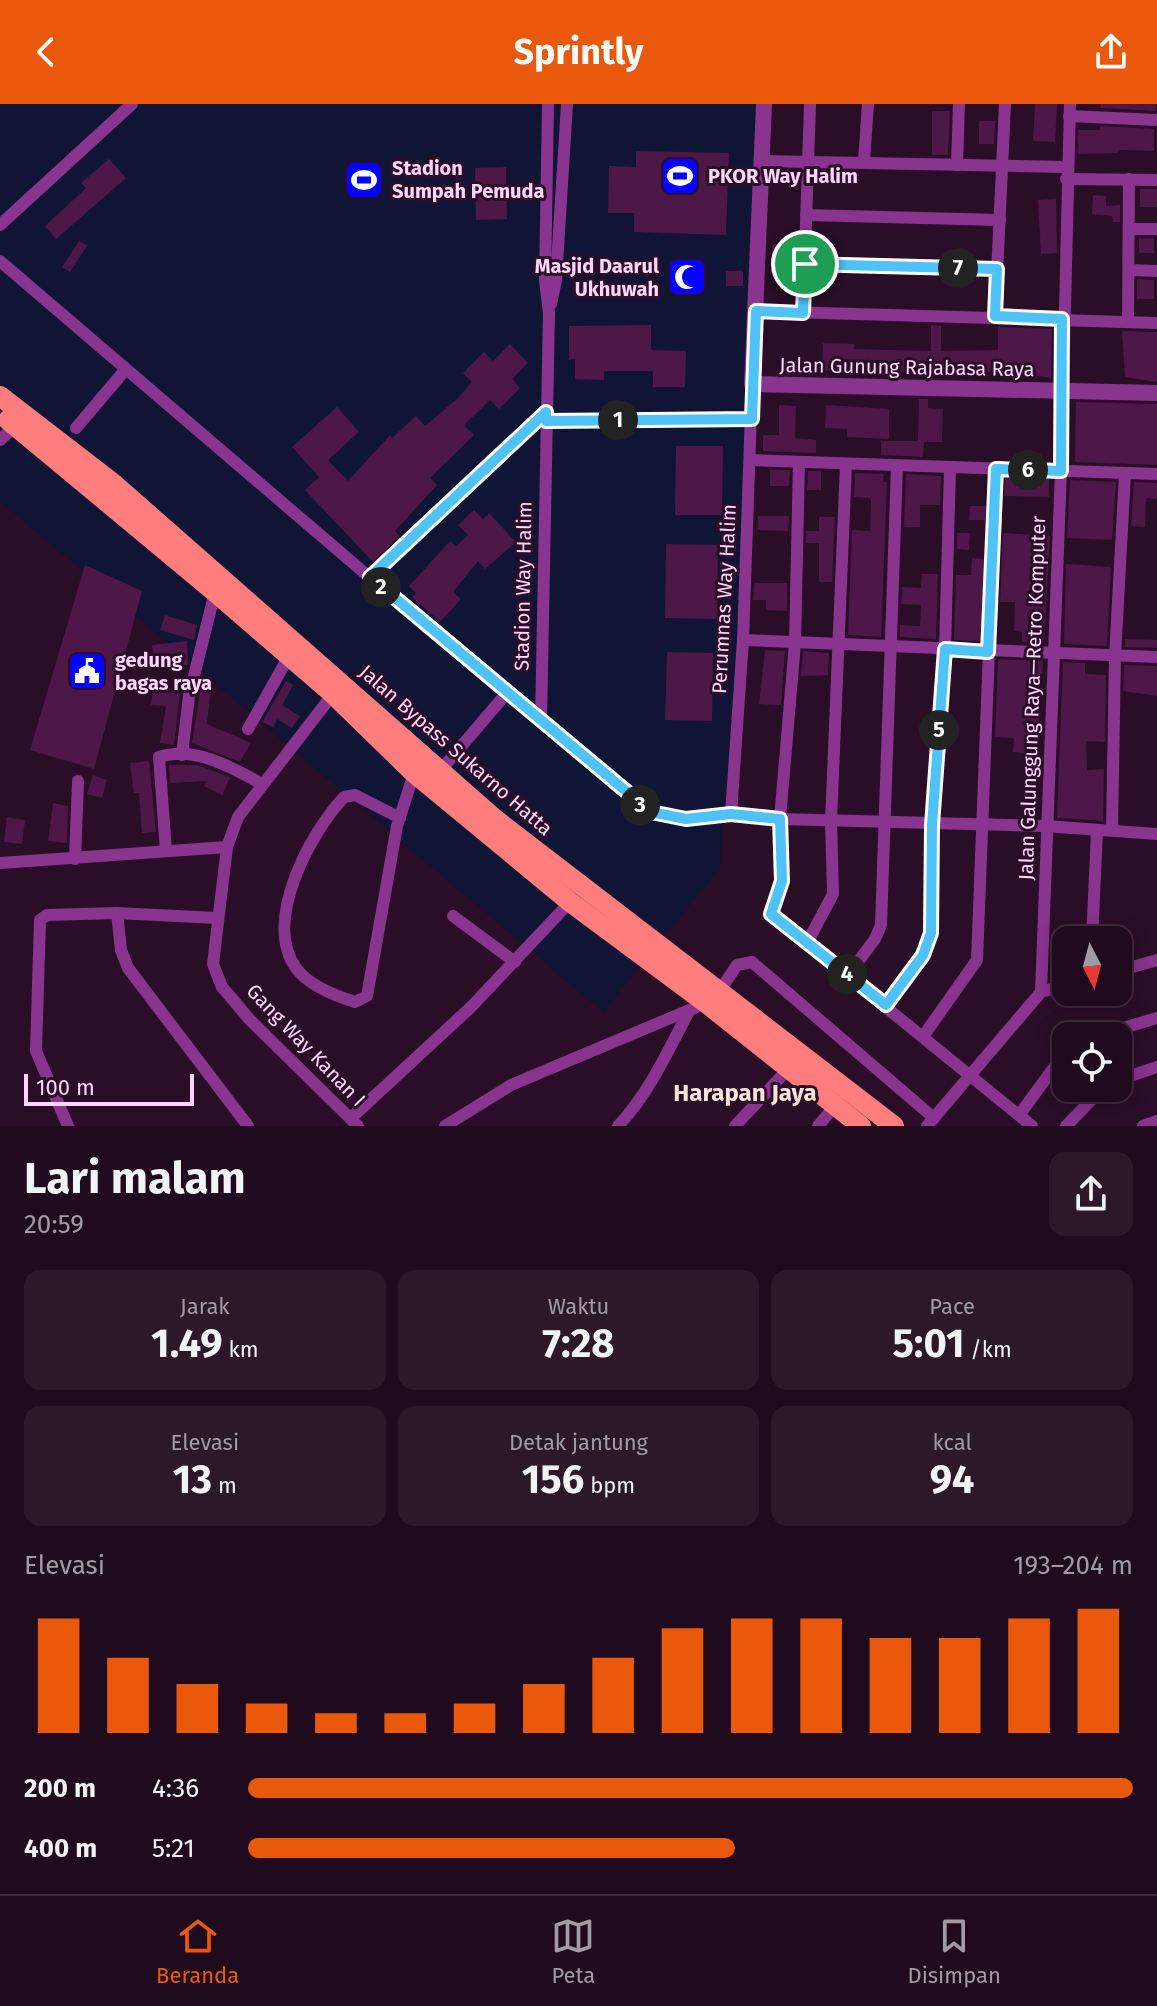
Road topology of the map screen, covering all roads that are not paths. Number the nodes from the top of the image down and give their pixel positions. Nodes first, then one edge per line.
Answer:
1 (132, 104) edge
2 (548, 104) edge
3 (567, 104) edge
4 (764, 104) edge
5 (810, 104) edge
6 (868, 104) edge
7 (959, 104) edge
8 (1005, 104) edge
9 (1136, 104) edge
10 (1070, 110) edge
11 (1136, 119) junction
12 (1157, 120) edge
13 (547, 124) junction
14 (566, 125) junction
15 (808, 159) junction
16 (761, 161) junction
17 (864, 161) junction
18 (957, 165) junction
19 (1002, 166) junction
20 (1066, 173) junction
21 (1129, 179) junction
22 (1157, 180) edge
23 (546, 185) junction
24 (562, 186) junction
25 (806, 215) junction
26 (1000, 220) junction
27 (0, 225) edge
28 (1129, 229) junction
29 (1157, 229) edge
30 (0, 261) edge
31 (805, 264) junction
32 (997, 269) junction
33 (1129, 270) junction
34 (1157, 271) edge
35 (756, 311) junction
36 (549, 313) junction
37 (803, 313) junction
38 (995, 316) junction
39 (1062, 319) junction
40 (1128, 321) junction
41 (1157, 323) edge
42 (126, 369) junction
43 (752, 384) junction
44 (1061, 390) junction
45 (1157, 393) edge
46 (0, 396) edge
47 (546, 416) junction
48 (752, 419) junction
49 (5, 427) edge
50 (76, 428) dead end
51 (751, 460) junction
52 (799, 462) junction
53 (846, 464) junction
54 (897, 466) junction
55 (950, 468) junction
56 (996, 469) junction
57 (1061, 471) junction
58 (1125, 474) junction
59 (1157, 474) edge
60 (370, 577) junction
61 (215, 592) junction
62 (743, 640) junction
63 (795, 643) junction
64 (840, 644) junction
65 (893, 647) junction
66 (945, 649) junction
67 (988, 652) junction
68 (1055, 655) junction
69 (289, 656) junction
70 (1115, 656) junction
71 (1157, 657) edge
72 (333, 694) junction
73 (506, 694) junction
74 (541, 720) junction
75 (248, 729) dead end
76 (182, 755) junction
77 (441, 770) junction
78 (414, 773) junction
79 (78, 781) dead end
80 (262, 784) junction
81 (731, 814) junction
82 (400, 818) junction
83 (780, 819) junction
84 (831, 821) junction
85 (883, 821) junction
86 (932, 825) junction
87 (982, 826) junction
88 (1045, 826) junction
89 (1112, 830) junction
90 (1097, 831) junction
91 (1157, 834) edge
92 (227, 847) junction
93 (166, 851) junction
94 (75, 859) junction
95 (0, 863) edge
96 (570, 902) junction
97 (117, 913) junction
98 (453, 916) dead end
99 (217, 918) junction
100 (1093, 926) edge
101 (807, 943) junction
102 (1157, 960) edge
103 (515, 962) junction
104 (1132, 967) edge
105 (848, 975) junction
106 (1052, 989) edge
107 (1041, 992) junction
108 (713, 997) junction
109 (886, 1005) junction
110 (688, 1013) junction
111 (1157, 1018) edge
112 (1132, 1025) edge
113 (924, 1035) junction
114 (1157, 1067) edge
115 (789, 1068) junction
116 (1052, 1070) edge
117 (1132, 1075) edge
118 (971, 1076) junction
119 (841, 1098) junction
120 (1089, 1102) edge
121 (1020, 1114) junction
122 (1157, 1121) edge
123 (354, 1122) edge
124 (931, 1122) edge
125 (885, 1123) edge
126 (68, 1126) edge
127 (248, 1126) edge
128 (445, 1126) edge
129 (618, 1126) edge
130 (735, 1126) edge
131 (818, 1126) edge
132 (861, 1126) edge
133 (1032, 1126) edge
134 (1066, 1126) edge
135 (1143, 1126) edge

1 - 27 street
2 - 13 street, Stadion Way Halim
3 - 14 street, Stadion Way Halim
4 - 16 street, Perumnas Way Halim
5 - 15 street
6 - 17 street
7 - 18 street
8 - 19 street
9 - 11 street
10 - 11 street
10 - 20 street, Jalan Galunggung Raya—Retro Komputer
11 - 12 street
13 - 14 street
13 - 23 street, Stadion Way Halim
14 - 24 street, Stadion Way Halim
15 - 16 street
15 - 17 street
15 - 25 street
16 - 35 street, Perumnas Way Halim
17 - 18 street
18 - 19 street
19 - 20 street
19 - 26 street
20 - 21 street
20 - 39 street, Jalan Galunggung Raya—Retro Komputer
21 - 22 street
21 - 28 street
23 - 24 street
23 - 36 street, Stadion Way Halim
24 - 36 street, Stadion Way Halim
25 - 26 street
25 - 31 street
26 - 32 street
28 - 29 street
28 - 33 street
30 - 42 street, Stadion Way Halim
31 - 32 street
31 - 37 street
32 - 38 street
33 - 34 street
33 - 40 street
35 - 37 street
35 - 43 street, Perumnas Way Halim
36 - 47 street, Stadion Way Halim
37 - 38 street
38 - 39 street
39 - 40 street
39 - 44 street, Jalan Galunggung Raya—Retro Komputer
40 - 41 street
42 - 50 street
42 - 60 street, Stadion Way Halim
43 - 44 street, Jalan Gunung Rajabasa Raya
43 - 48 street, Perumnas Way Halim
44 - 45 street, Jalan Gunung Rajabasa Raya
44 - 57 street, Jalan Galunggung Raya—Retro Komputer
46 - 77 highway, Jalan Bypass Sukarno Hatta
47 - 48 street
47 - 60 street
47 - 74 street, Stadion Way Halim
48 - 51 street, Perumnas Way Halim
49 - 61 highway, Jalan Bypass Sukarno Hatta
51 - 52 street
51 - 62 street, Perumnas Way Halim
52 - 53 street
52 - 63 street
53 - 54 street
53 - 64 street
54 - 55 street
54 - 65 street
55 - 56 street
55 - 66 street
56 - 57 street
56 - 67 street
57 - 58 street
57 - 68 street, Jalan Galunggung Raya—Retro Komputer
58 - 59 street
58 - 70 street
60 - 73 street, Stadion Way Halim
61 - 69 highway, Jalan Bypass Sukarno Hatta
61 - 76 street
62 - 63 street
62 - 81 street, Perumnas Way Halim
63 - 64 street
63 - 83 street
64 - 65 street
64 - 84 street
65 - 66 street
65 - 85 street
66 - 67 street
66 - 86 street
67 - 68 street
67 - 87 street
68 - 70 street
68 - 88 street, Jalan Galunggung Raya—Retro Komputer
69 - 72 highway, Jalan Bypass Sukarno Hatta
69 - 75 street
70 - 71 street
70 - 89 street
72 - 78 highway, Jalan Bypass Sukarno Hatta
72 - 80 street, Gang Way Kanan I
73 - 74 street, Stadion Way Halim
73 - 77 street
74 - 81 street
76 - 80 street
76 - 93 street
77 - 108 highway, Jalan Bypass Sukarno Hatta
78 - 82 street
78 - 96 highway, Jalan Bypass Sukarno Hatta
79 - 94 street
80 - 92 street, Gang Way Kanan I
81 - 83 street
82 - 82 street
83 - 84 street
83 - 101 street
84 - 85 street
84 - 101 street
85 - 86 street
85 - 105 street
86 - 87 street
86 - 109 street
87 - 88 street
87 - 113 street
88 - 90 street
88 - 107 street, Jalan Galunggung Raya—Retro Komputer
89 - 90 street
89 - 91 street
90 - 100 street
92 - 93 street
92 - 99 street, Gang Way Kanan I
93 - 94 street
94 - 95 street
96 - 103 street
96 - 108 highway, Jalan Bypass Sukarno Hatta
97 - 99 street
97 - 126 street
97 - 127 street
98 - 103 street
99 - 123 street, Gang Way Kanan I
101 - 105 street
102 - 104 street
103 - 123 street
105 - 109 street
106 - 107 street
107 - 118 street
108 - 110 street
108 - 115 highway, Jalan Bypass Sukarno Hatta
108 - 119 highway, Jalan Bypass Sukarno Hatta
108 - 124 street
109 - 113 street
110 - 128 street
110 - 129 street
111 - 112 street
113 - 118 street
114 - 117 street
115 - 119 highway, Jalan Bypass Sukarno Hatta
115 - 130 street
116 - 121 street
118 - 121 street
118 - 124 street
119 - 125 highway, Jalan Bypass Sukarno Hatta
119 - 131 street
119 - 132 highway, Jalan Bypass Sukarno Hatta
120 - 134 street
121 - 133 street
122 - 135 street

